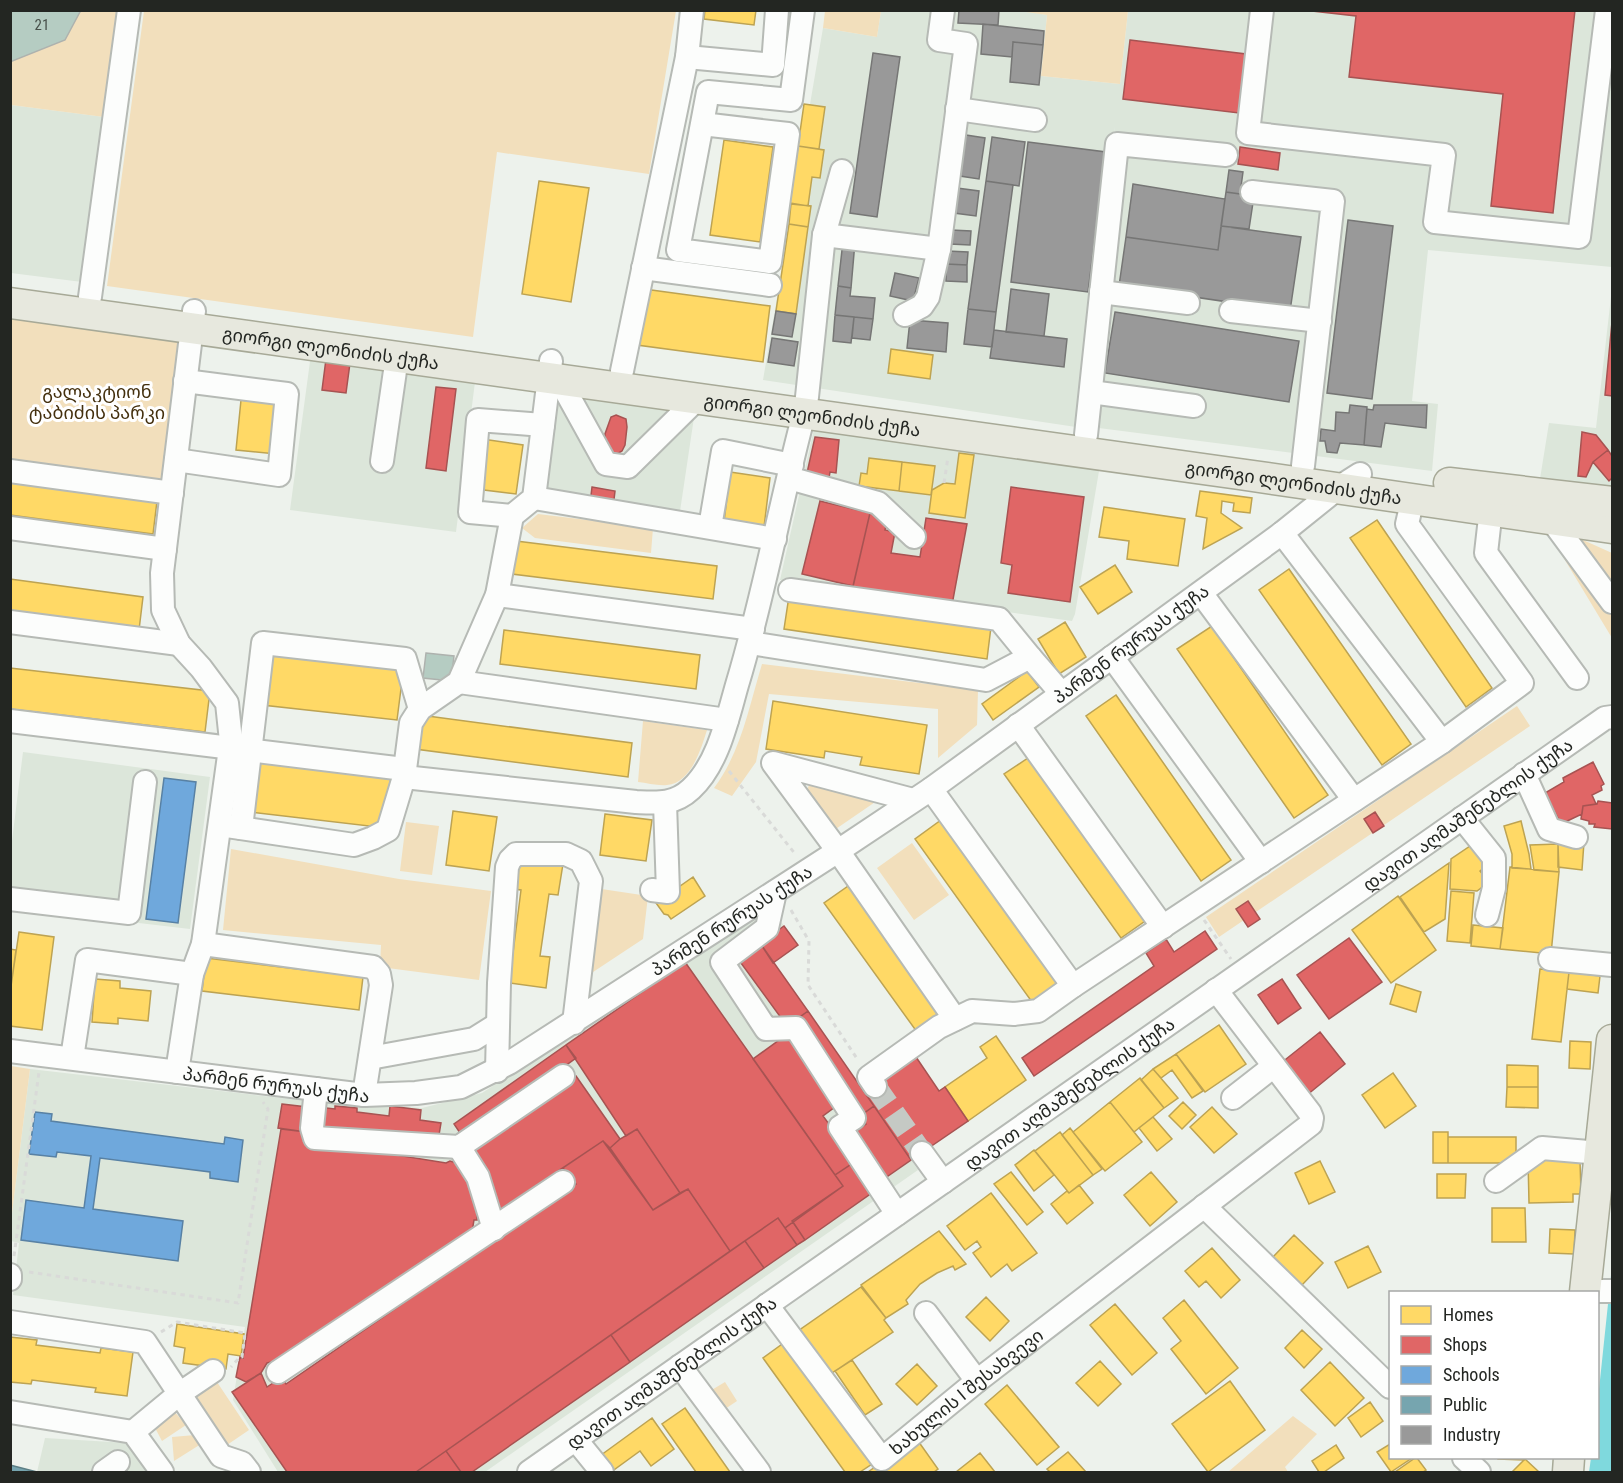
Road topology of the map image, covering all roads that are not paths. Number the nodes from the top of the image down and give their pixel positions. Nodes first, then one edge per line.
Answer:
1 (129, 10) edge
2 (692, 10) edge
3 (777, 10) edge
4 (803, 10) edge
5 (943, 10) edge
6 (1262, 10) edge
7 (1607, 10) edge
8 (687, 57) junction
9 (957, 109) junction
10 (1035, 120) dead end
11 (702, 124) junction
12 (1226, 155) dead end
13 (842, 171) dead end
14 (661, 181) junction
15 (691, 184) junction
16 (1252, 192) dead end
17 (824, 235) junction
18 (939, 249) junction
19 (643, 268) junction
20 (770, 285) dead end
21 (10, 286) edge
22 (1101, 292) junction
23 (90, 297) junction
24 (10, 303) edge
25 (1188, 303) dead end
26 (1231, 311) dead end
27 (905, 315) dead end
28 (193, 320) junction
29 (1320, 321) junction
30 (397, 357) junction
31 (622, 371) junction
32 (553, 373) junction
33 (185, 381) junction
34 (1091, 392) junction
35 (697, 399) junction
36 (806, 406) junction
37 (1194, 406) dead end
38 (543, 425) junction
39 (1086, 435) junction
40 (176, 460) junction
41 (382, 461) dead end
42 (1303, 466) junction
43 (10, 471) edge
44 (791, 471) junction
45 (1349, 481) junction
46 (172, 493) junction
47 (534, 498) junction
48 (1413, 498) junction
49 (1612, 502) edge
50 (1491, 510) junction
51 (513, 516) junction
52 (1550, 518) junction
53 (10, 528) edge
54 (710, 528) junction
55 (1612, 528) edge
56 (1282, 533) junction
57 (914, 537) dead end
58 (775, 539) junction
59 (165, 549) junction
60 (790, 590) dead end
61 (1201, 593) junction
62 (497, 595) junction
63 (1612, 602) edge
64 (10, 622) edge
65 (752, 636) junction
66 (179, 644) junction
67 (1030, 657) junction
68 (1112, 657) junction
69 (1577, 678) dead end
70 (459, 682) junction
71 (1061, 693) junction
72 (420, 709) junction
73 (1612, 717) edge
74 (727, 720) junction
75 (10, 721) edge
76 (1018, 725) junction
77 (1442, 742) junction
78 (241, 749) junction
79 (404, 773) junction
80 (1524, 774) junction
81 (145, 782) dead end
82 (922, 795) junction
83 (1354, 800) junction
84 (665, 803) junction
85 (1462, 818) junction
86 (230, 826) junction
87 (1576, 837) dead end
88 (838, 851) junction
89 (1261, 862) junction
90 (652, 890) dead end
91 (777, 891) junction
92 (10, 899) edge
93 (1487, 915) dead end
94 (1162, 927) junction
95 (203, 944) junction
96 (1550, 959) dead end
97 (1612, 965) edge
98 (192, 974) junction
99 (1073, 986) junction
100 (1216, 990) junction
101 (955, 1019) junction
102 (574, 1023) junction
103 (498, 1024) junction
104 (1612, 1040) edge
105 (10, 1051) edge
106 (72, 1058) junction
107 (370, 1058) junction
108 (1274, 1066) junction
109 (177, 1071) junction
110 (497, 1071) junction
111 (563, 1076) dead end
112 (872, 1082) road end
113 (316, 1089) junction
114 (364, 1095) junction
115 (1233, 1098) dead end
116 (459, 1147) junction
117 (922, 1153) tunnel mouth
118 (1600, 1153) junction
119 (1496, 1181) dead end
120 (563, 1182) dead end
121 (943, 1182) junction
122 (1204, 1206) junction
123 (897, 1214) junction
124 (494, 1229) junction
125 (1598, 1291) edge
126 (767, 1305) junction
127 (926, 1313) dead end
128 (10, 1322) edge
129 (680, 1366) junction
130 (213, 1371) road end
131 (278, 1372) dead end
132 (977, 1381) junction
133 (1389, 1385) edge
134 (179, 1394) junction
135 (10, 1413) edge
136 (133, 1432) junction
137 (576, 1440) junction
138 (1465, 1459) edge
139 (162, 1473) edge
140 (249, 1473) edge
141 (529, 1473) edge
142 (602, 1473) edge
143 (759, 1473) edge
144 (1479, 1473) edge

1 - 23 street
2 - 8 street
3 - 8 street
4 - 11 street
5 - 9 street
6 - 7 street
8 - 14 street
9 - 10 street
9 - 18 street
11 - 15 street
11 - 15 street
12 - 22 street
13 - 17 street
14 - 15 street
14 - 19 street
16 - 29 street
17 - 18 street
17 - 36 street
18 - 27 street
19 - 20 street
19 - 31 street
21 - 23 main road, გიორგი ლეონიძის ქუჩა
22 - 25 street
22 - 34 street
23 - 28 main road, გიორგი ლეონიძის ქუჩა
24 - 28 main road, გიორგი ლეონიძის ქუჩა
26 - 29 street
28 - 30 main road, გიორგი ლეონიძის ქუჩა
28 - 32 main road, გიორგი ლეონიძის ქუჩა
28 - 33 street
29 - 42 street
30 - 32 main road, გიორგი ლეონიძის ქუჩა
30 - 41 street
31 - 32 main road, გიორგი ლეონიძის ქუჩა
31 - 36 main road, გიორგი ლეონიძის ქუჩა
32 - 35 main road, გიორგი ლეონიძის ქუჩა
32 - 35 street
32 - 38 street
33 - 40 street
33 - 40 street
34 - 37 street
34 - 39 street
35 - 36 main road, გიორგი ლეონიძის ქუჩა
36 - 39 main road, გიორგი ლეონიძის ქუჩა
36 - 44 street
36 - 45 main road, გიორგი ლეონიძის ქუჩა
38 - 47 street
38 - 51 street
39 - 42 main road, გიორგი ლეონიძის ქუჩა
40 - 46 street
42 - 45 main road, გიორგი ლეონიძის ქუჩა
43 - 46 street
44 - 54 street
44 - 57 street
44 - 58 street
45 - 48 main road, გიორგი ლეონიძის ქუჩა
45 - 49 main road, გიორგი ლეონიძის ქუჩა
45 - 56 street, პარმენ რურუას ქუჩა
46 - 59 street
47 - 51 street
47 - 54 street
48 - 50 main road, გიორგი ლეონიძის ქუჩა
48 - 77 street
50 - 52 main road, გიორგი ლეონიძის ქუჩა
50 - 69 street
51 - 62 street
52 - 55 main road, გიორგი ლეონიძის ქუჩა
52 - 63 street
53 - 59 street
54 - 58 street
56 - 61 street, პარმენ რურუას ქუჩა
56 - 77 street
58 - 65 street
59 - 66 street
60 - 67 street
61 - 68 street, პარმენ რურუას ქუჩა
61 - 83 street
62 - 65 street
62 - 70 street
64 - 66 street
65 - 67 street
65 - 74 street
66 - 78 street
67 - 71 street
68 - 71 street, პარმენ რურუას ქუჩა
68 - 89 street
70 - 72 street
70 - 74 street
71 - 76 street, პარმენ რურუას ქუჩა
72 - 78 street
72 - 79 street
73 - 80 street, დავით აღმაშენებლის ქუჩა
74 - 84 street
75 - 78 street
76 - 82 street, პარმენ რურუას ქუჩა
76 - 94 street
77 - 83 street
78 - 79 street
78 - 86 street
79 - 84 street
79 - 86 street
80 - 85 street, დავით აღმაშენებლის ქუჩა
80 - 87 street
81 - 92 street
82 - 88 street, პარმენ რურუას ქუჩა
82 - 88 street
82 - 99 street
83 - 89 street
84 - 90 street
85 - 93 street
85 - 100 street, დავით აღმაშენებლის ქუჩა
86 - 95 street
88 - 91 street, პარმენ რურუას ქუჩა
88 - 101 street
89 - 94 street
91 - 102 street, პარმენ რურუას ქუჩა
91 - 123 street
94 - 99 street
95 - 98 street
95 - 107 street
96 - 97 street
98 - 106 street
98 - 109 street
99 - 101 street
100 - 108 street, ხახულის I შესახვევი
100 - 121 street, დავით აღმაშენებლის ქუჩა
101 - 112 street
102 - 103 street
102 - 110 street, პარმენ რურუას ქუჩა
103 - 107 street
103 - 110 street
104 - 118 main road
105 - 106 street, პარმენ რურუას ქუჩა
106 - 109 street, პარმენ რურუას ქუჩა
107 - 114 street
108 - 115 street
108 - 122 street, ხახულის I შესახვევი
109 - 113 street, პარმენ რურუას ქუჩა
110 - 114 street, პარმენ რურუას ქუჩა
111 - 116 street
113 - 114 street, პარმენ რურუას ქუჩა
113 - 116 street
116 - 124 street
117 - 121 street
118 - 119 street
118 - 125 main road
120 - 124 street
121 - 123 street, დავით აღმაშენებლის ქუჩა
122 - 132 street, ხახულის I შესახვევი
122 - 133 street
123 - 126 street, დავით აღმაშენებლის ქუჩა
124 - 131 street
126 - 129 street, დავით აღმაშენებლის ქუჩა
126 - 132 street, ხახულის I შესახვევი
127 - 132 street
128 - 134 street
129 - 137 street, დავით აღმაშენებლის ქუჩა
129 - 143 street
130 - 134 street
134 - 136 street
134 - 140 street
135 - 136 street
136 - 139 street
137 - 141 street, დავით აღმაშენებლის ქუჩა
137 - 142 street
138 - 144 street

